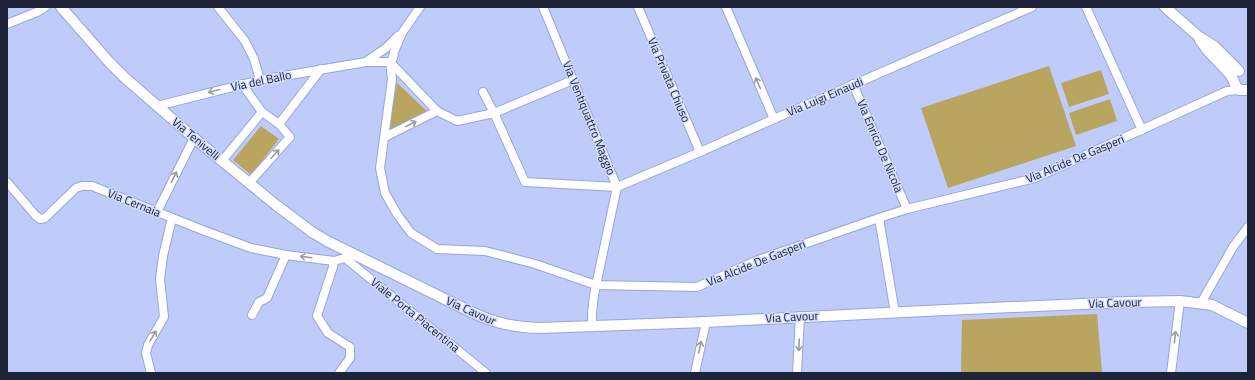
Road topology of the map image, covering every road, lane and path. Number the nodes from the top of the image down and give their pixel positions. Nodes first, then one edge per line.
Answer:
1 (45, 7) edge
2 (61, 7) edge
3 (218, 7) edge
4 (420, 7) edge
5 (543, 7) edge
6 (638, 7) edge
7 (726, 7) edge
8 (1032, 7) edge
9 (1086, 7) edge
10 (1165, 7) edge
11 (7, 24) edge
12 (387, 51) junction
13 (366, 62) junction
14 (387, 62) junction
15 (321, 70) junction
16 (1239, 76) edge
17 (260, 80) junction
18 (573, 80) junction
19 (242, 84) junction
20 (853, 84) junction
21 (1246, 90) edge
22 (1227, 91) junction
23 (483, 92) dead end
24 (157, 106) junction
25 (437, 111) junction
26 (262, 112) junction
27 (494, 114) junction
28 (774, 119) junction
29 (279, 124) junction
30 (1142, 130) junction
31 (385, 136) junction
32 (194, 138) junction
33 (700, 152) junction
34 (222, 161) junction
35 (7, 182) edge
36 (249, 183) junction
37 (617, 186) junction
38 (907, 209) junction
39 (157, 212) junction
40 (172, 218) junction
41 (879, 218) junction
42 (1248, 227) edge
43 (346, 254) junction
44 (286, 255) junction
45 (334, 261) junction
46 (596, 285) junction
47 (1180, 301) junction
48 (1201, 303) junction
49 (895, 313) junction
50 (252, 315) dead end
51 (800, 316) junction
52 (706, 322) junction
53 (1248, 323) edge
54 (592, 326) junction
55 (151, 373) edge
56 (339, 373) edge
57 (486, 373) edge
58 (695, 373) edge
59 (798, 373) edge
60 (1171, 373) edge

1 - 11 street
2 - 24 main road, Via Tenivelli
3 - 17 street
4 - 12 street
5 - 18 street, Via Ventiquattro Maggio
6 - 33 street, Via Privata Chiuso
28 -> 7 street
8 - 20 street, Via Luigi Einaudi
9 - 30 street
10 - 16 main road
12 - 13 street
12 - 14 street
12 - 14 street
13 - 14 street
13 - 15 street, Via del Ballo
14 - 25 street
14 - 31 street, Via Alcide De Gasperi
15 - 17 street, Via del Ballo
15 - 29 street
16 - 21 main road
16 - 22 street
17 - 19 street, Via del Ballo
18 - 27 street
18 - 37 street, Via Ventiquattro Maggio
19 -> 24 street, Via del Ballo
19 - 26 street
20 - 28 street, Via Luigi Einaudi
20 - 38 street, Via Enrico De Nicola
21 - 22 street, Via Alcide De Gasperi
22 - 30 street, Via Alcide De Gasperi
23 - 27 street
24 - 32 main road, Via Tenivelli
25 - 27 street
31 -> 25 street
26 - 29 street
26 - 34 street
27 - 37 street
28 - 33 street, Via Luigi Einaudi
36 -> 29 street
30 - 38 street, Via Alcide De Gasperi
31 - 46 street, Via Alcide De Gasperi
32 - 34 main road, Via Tenivelli
39 -> 32 street
33 - 37 street, Via Luigi Einaudi
34 - 36 main road, Via Tenivelli
35 - 39 street, Via Cernaia
36 - 43 main road, Via Tenivelli
37 - 46 street, Via Ventiquattro Maggio
38 - 41 street, Via Alcide De Gasperi
39 - 40 street, Via Cernaia
40 - 44 street, Via Cernaia
55 -> 40 street
41 - 46 street, Via Alcide De Gasperi
41 - 49 street
42 - 48 street
43 - 45 street, Via Cernaia
43 - 54 main road, Via Cavour
43 - 57 street, Viale Porta Piacentina
45 -> 44 street, Via Cernaia
44 - 50 street
45 - 56 street
46 - 54 street, Via Ventiquattro Maggio
47 - 48 main road, Via Cavour
47 - 49 main road, Via Cavour
60 -> 47 street
48 - 53 main road, Via Cavour
49 - 51 main road, Via Cavour
51 - 52 main road, Via Cavour
51 -> 59 street
52 - 54 main road, Via Cavour
58 -> 52 street

